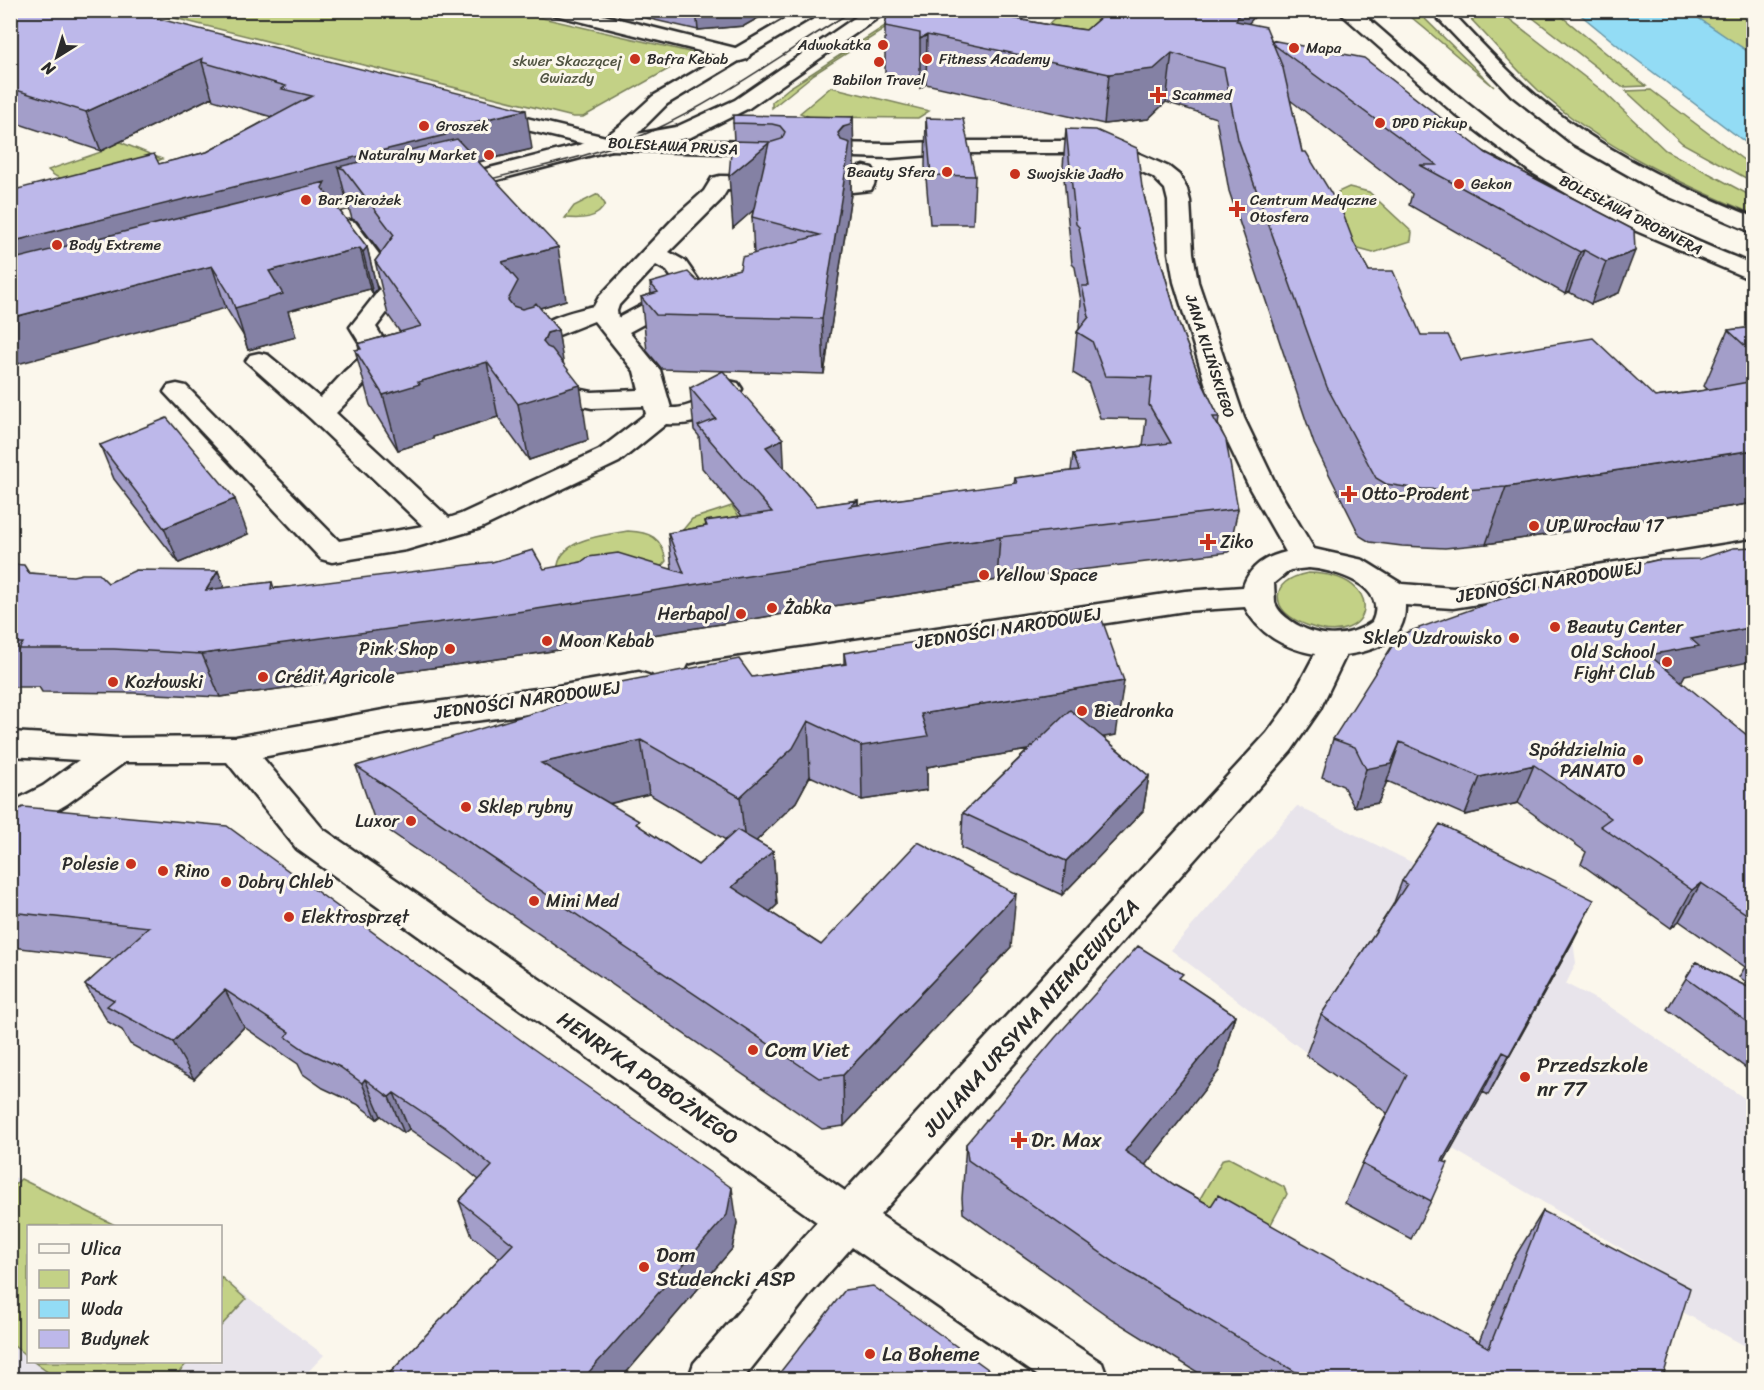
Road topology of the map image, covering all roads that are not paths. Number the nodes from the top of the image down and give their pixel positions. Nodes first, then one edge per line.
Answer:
1 (558, 10) edge
2 (815, 10) edge
3 (880, 10) edge
4 (1346, 10) edge
5 (1439, 10) edge
6 (740, 55) junction
7 (469, 110) edge
8 (745, 118) junction
9 (610, 144) junction
10 (780, 149) junction
11 (1135, 159) joint
12 (774, 184) edge
13 (1754, 226) edge
14 (347, 227) edge
15 (271, 231) edge
16 (654, 253) junction
17 (1754, 274) edge
18 (609, 320) junction
19 (533, 353) edge
20 (259, 361) dead end
21 (728, 383) edge
22 (177, 392) dead end
23 (567, 395) edge
24 (658, 407) junction
25 (321, 413) junction
26 (444, 530) junction
27 (1754, 550) edge
28 (1305, 558) junction
29 (1382, 587) junction
30 (1257, 596) junction
31 (1335, 646) junction
32 (10, 744) edge
33 (236, 748) junction
34 (117, 750) junction
35 (10, 820) edge
36 (849, 1219) junction
37 (711, 1380) edge
38 (1085, 1380) edge

1 - 6 street
2 - 6 street
3 - 8 street
4 - 17 street, BOLESŁAWA DROBNERA
5 - 13 street
6 - 9 street
7 - 9 street, BOLESŁAWA PRUSA
8 - 9 street
8 - 10 street, BOLESŁAWA PRUSA
9 - 10 street, BOLESŁAWA PRUSA
9 - 15 street
10 - 11 street, BOLESŁAWA PRUSA
11 - 28 street, JANA KILIŃSKIEGO
12 - 16 street
14 - 25 street
16 - 18 street
16 - 18 street
18 - 19 street
18 - 24 street
20 - 25 street
21 - 24 street
22 - 26 street
23 - 24 street
24 - 26 street
25 - 26 street
27 - 29 street, JEDNOŚCI NARODOWEJ
28 - 29 street
28 - 30 street
29 - 31 street
30 - 31 street
30 - 33 street, JEDNOŚCI NARODOWEJ
31 - 36 street, JULIANA URSYNA NIEMCEWICZA
32 - 34 street, JEDNOŚCI NARODOWEJ
33 - 34 street, JEDNOŚCI NARODOWEJ
33 - 36 street, HENRYKA POBOŻNEGO
34 - 35 street
36 - 37 street, JULIANA URSYNA NIEMCEWICZA
36 - 38 street, HENRYKA POBOŻNEGO

